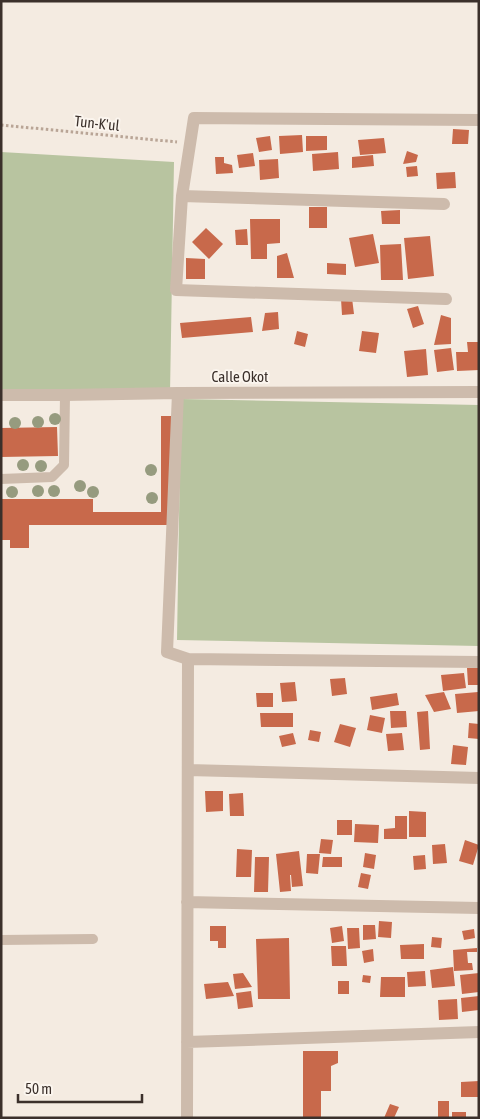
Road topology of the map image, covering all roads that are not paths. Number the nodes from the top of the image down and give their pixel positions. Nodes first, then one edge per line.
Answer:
1 (479, 120) edge
2 (182, 196) junction
3 (444, 204) dead end
4 (446, 299) dead end
5 (479, 392) edge
6 (178, 393) junction
7 (1, 395) edge
8 (65, 395) junction
9 (1, 479) edge
10 (188, 659) junction
11 (479, 662) edge
12 (188, 770) junction
13 (479, 778) edge
14 (187, 902) junction
15 (479, 908) edge
16 (93, 939) dead end
17 (1, 940) edge
18 (479, 1032) edge
19 (187, 1042) junction
20 (187, 1118) edge

1 - 2 street
2 - 3 street
2 - 4 street
5 - 6 street, Calle Okot
6 - 8 street, Calle Okot
6 - 10 street
7 - 8 street, Calle Okot
8 - 9 lane
10 - 11 street
10 - 12 street
12 - 13 street
12 - 14 street
14 - 15 street
14 - 19 street
16 - 17 lane
18 - 19 street
19 - 20 street

